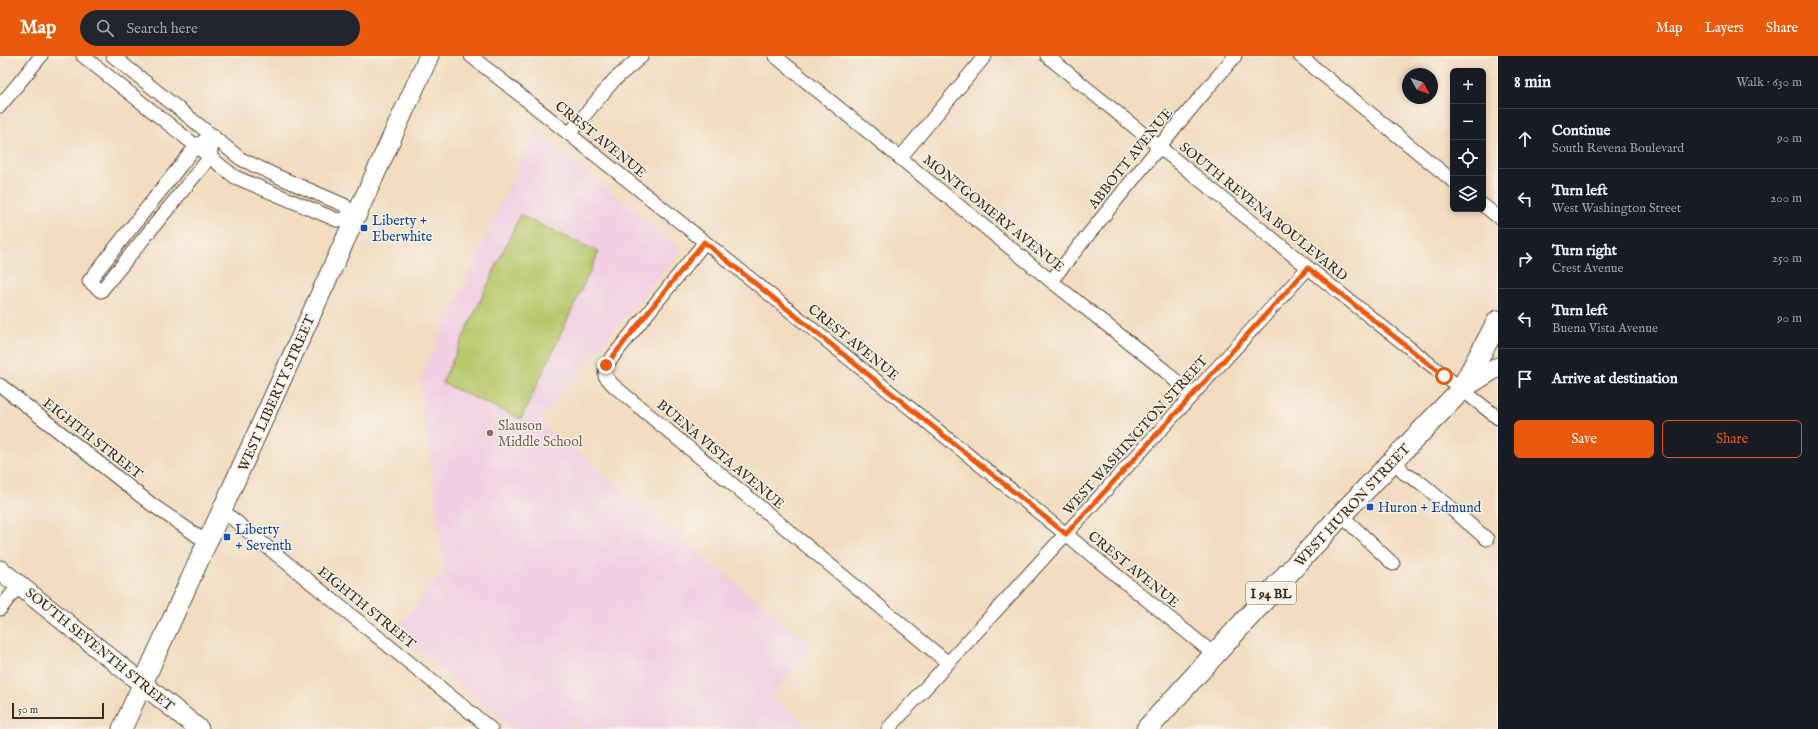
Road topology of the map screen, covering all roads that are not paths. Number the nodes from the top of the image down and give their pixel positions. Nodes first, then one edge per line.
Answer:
1 (41, 56) edge
2 (83, 56) edge
3 (113, 56) edge
4 (429, 56) edge
5 (471, 56) edge
6 (642, 56) edge
7 (775, 56) edge
8 (985, 56) edge
9 (1047, 56) edge
10 (1235, 56) edge
11 (1300, 56) edge
12 (0, 106) edge
13 (569, 134) junction
14 (213, 135) junction
15 (196, 146) junction
16 (1160, 147) junction
17 (210, 157) junction
18 (900, 158) junction
19 (1450, 179) edge
20 (1486, 207) edge
21 (355, 217) junction
22 (1498, 217) edge
23 (704, 242) junction
24 (1308, 268) junction
25 (1051, 281) junction
26 (1498, 321) edge
27 (1498, 366) edge
28 (0, 385) edge
29 (1461, 390) junction
30 (1192, 396) junction
31 (1498, 418) edge
32 (1395, 459) junction
33 (223, 511) junction
34 (1342, 515) junction
35 (1066, 534) junction
36 (1487, 539) dead end
37 (208, 543) junction
38 (1393, 564) dead end
39 (0, 570) edge
40 (19, 585) junction
41 (0, 609) edge
42 (1215, 656) junction
43 (948, 663) junction
44 (143, 684) junction
45 (122, 729) edge
46 (199, 729) edge
47 (491, 729) edge
48 (888, 729) edge
49 (1147, 729) edge

1 - 12 street
2 - 15 street
3 - 14 street
4 - 21 main road, WEST LIBERTY STREET
5 - 13 street, CREST AVENUE
6 - 13 street
7 - 18 street, MONTGOMERY AVENUE
8 - 18 street
9 - 16 street, SOUTH REVENA BOULEVARD
10 - 16 street, ABBOTT AVENUE
11 - 19 street
13 - 23 street, CREST AVENUE
14 - 15 street
14 - 17 street
14 - 21 street
15 - 17 street
15 - 17 street
16 - 24 street, SOUTH REVENA BOULEVARD
16 - 25 street, ABBOTT AVENUE
17 - 21 street
18 - 25 street, MONTGOMERY AVENUE
20 - 22 street
21 - 33 main road, WEST LIBERTY STREET
23 - 35 street, CREST AVENUE
23 - 43 street, BUENA VISTA AVENUE
24 - 29 street, SOUTH REVENA BOULEVARD
24 - 30 street, WEST WASHINGTON STREET
25 - 30 street, MONTGOMERY AVENUE
26 - 29 main road, I 94 BL
27 - 29 main road
28 - 37 street, EIGHTH STREET
29 - 31 street, SOUTH REVENA BOULEVARD
29 - 32 main road, WEST HURON STREET / I 94 BL
30 - 35 street, WEST WASHINGTON STREET
32 - 34 main road, WEST HURON STREET / I 94 BL
32 - 36 street
33 - 37 main road, WEST LIBERTY STREET
33 - 47 street, EIGHTH STREET
34 - 38 street
34 - 42 main road, WEST HURON STREET / I 94 BL
35 - 42 street, CREST AVENUE
35 - 43 street, WEST WASHINGTON STREET
37 - 44 main road, WEST LIBERTY STREET
39 - 40 main road, SOUTH SEVENTH STREET
40 - 41 street
40 - 44 main road, SOUTH SEVENTH STREET
42 - 49 main road, WEST HURON STREET / I 94 BL
43 - 48 street, WEST WASHINGTON STREET
44 - 45 main road, WEST LIBERTY STREET
44 - 46 main road, SOUTH SEVENTH STREET

